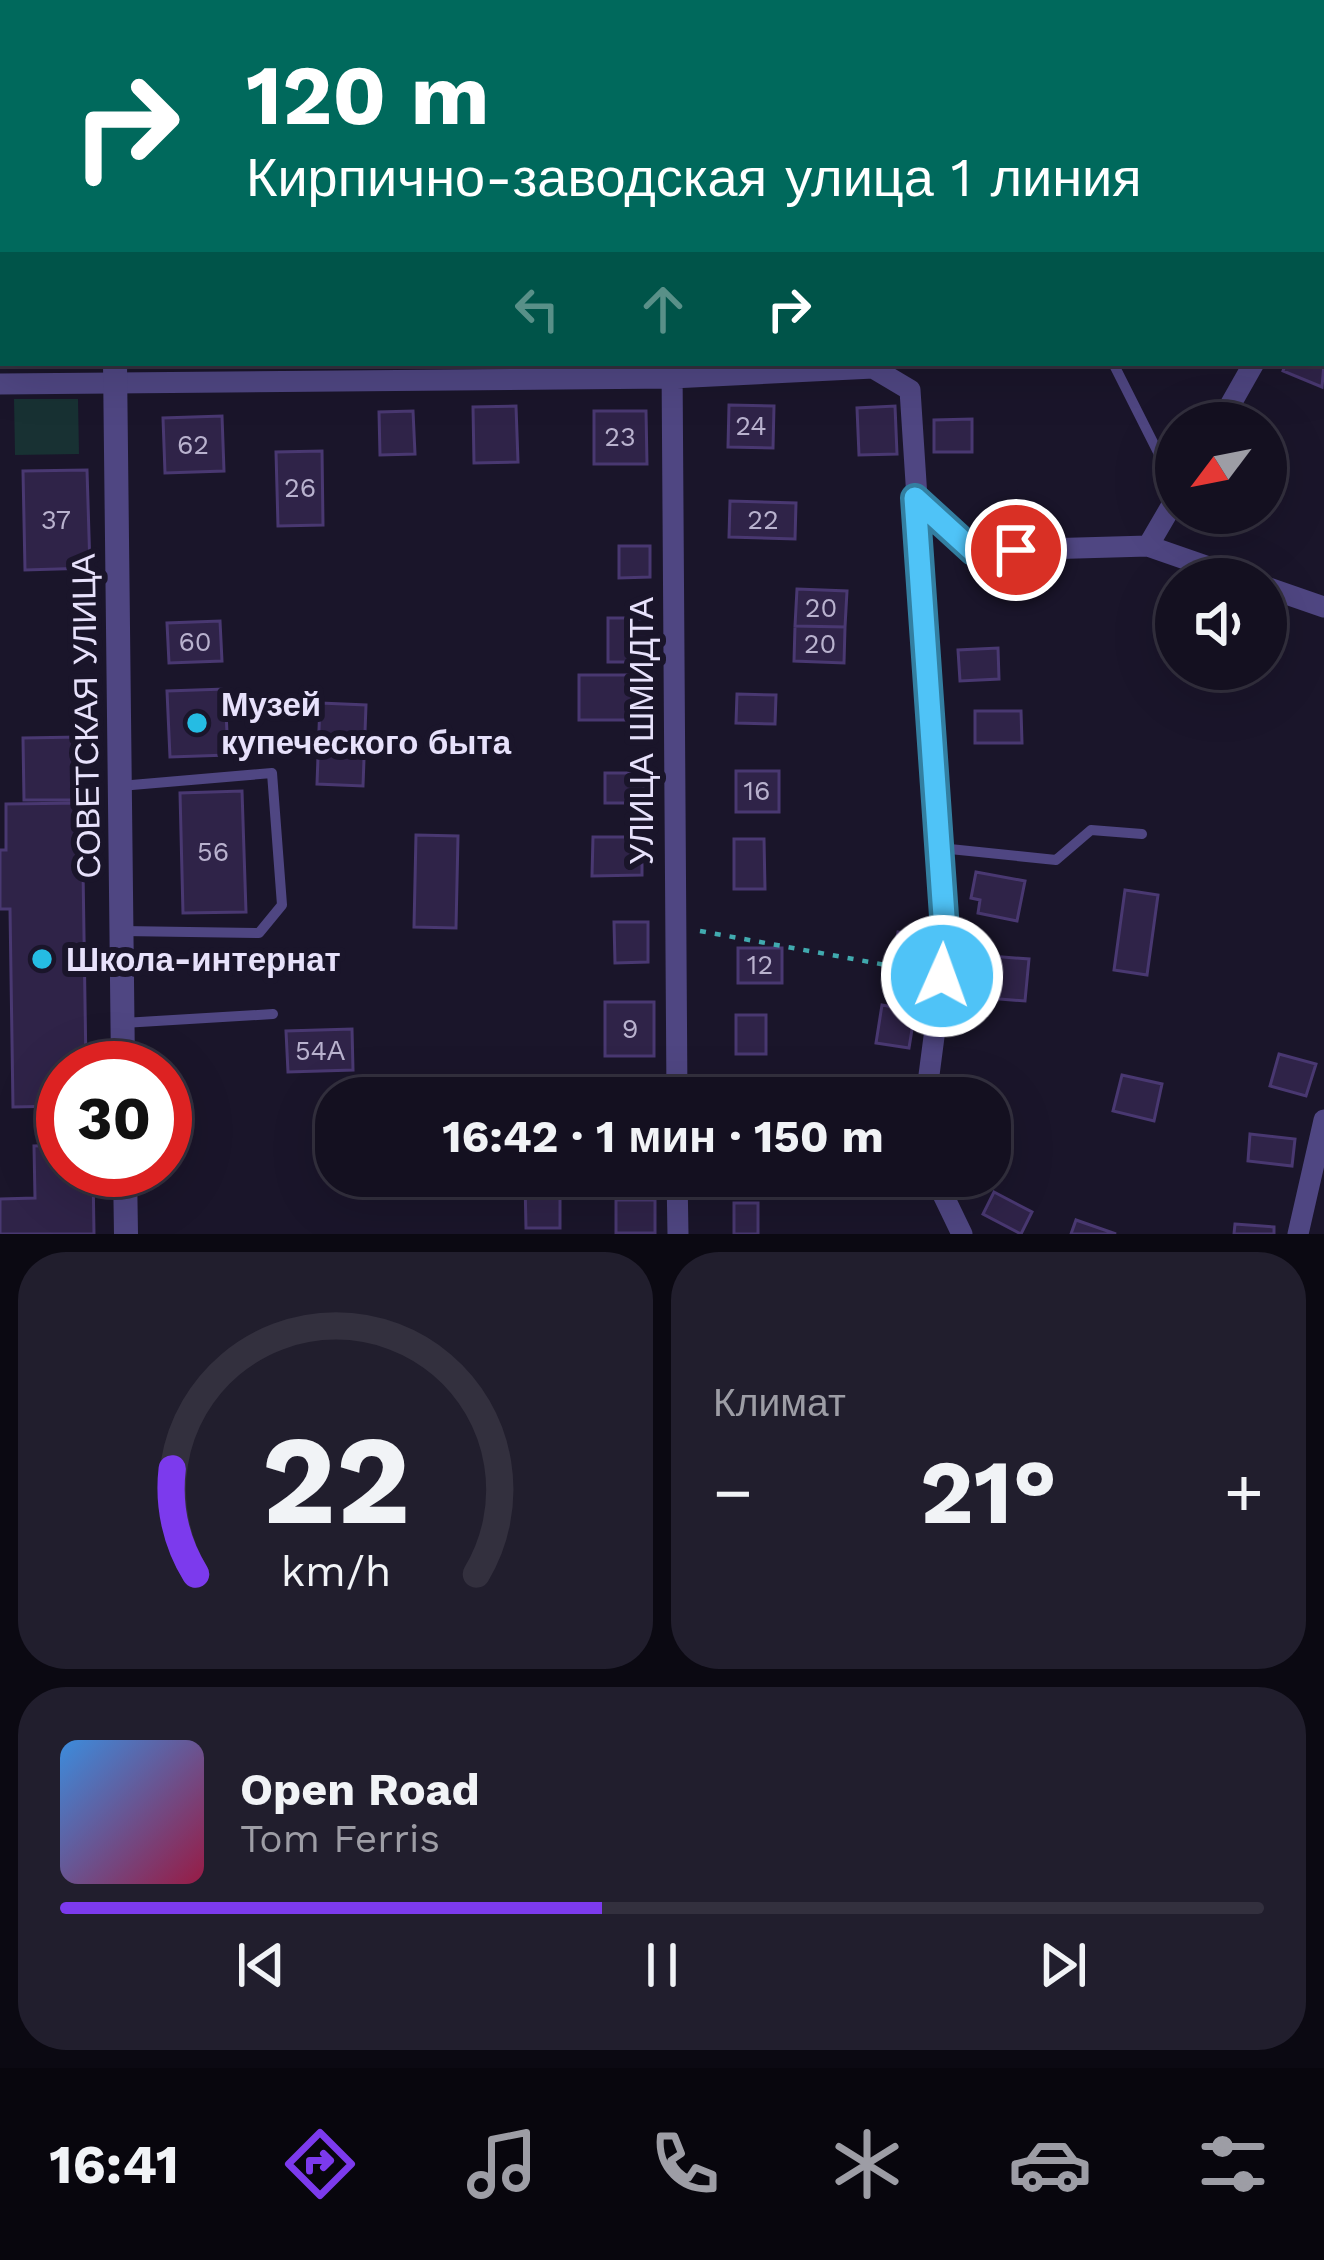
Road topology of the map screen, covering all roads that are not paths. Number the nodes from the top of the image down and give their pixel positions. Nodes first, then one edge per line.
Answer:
1 (1115, 366) edge
2 (1253, 366) edge
3 (672, 370) edge
4 (114, 373) edge
5 (0, 384) edge
6 (1232, 402) edge
7 (1155, 446) edge
8 (915, 498) junction
9 (1155, 534) edge
10 (1148, 546) junction
11 (1183, 558) edge
12 (1287, 594) edge
13 (1324, 607) edge
14 (120, 786) junction
15 (1142, 834) dead end
16 (940, 848) junction
17 (122, 931) junction
18 (273, 1014) dead end
19 (123, 1023) junction
20 (123, 1041) edge
21 (676, 1077) edge
22 (929, 1077) edge
23 (1324, 1120) edge
24 (125, 1197) edge
25 (677, 1197) edge
26 (944, 1197) edge
27 (126, 1234) edge
28 (678, 1234) edge
29 (962, 1234) edge
30 (1298, 1234) edge

1 - 7 lane
2 - 6 street
3 - 4 street
3 - 8 street
3 - 21 street, УЛИЦА ШМИДТА
4 - 5 street
4 - 14 street, СОВЕТСКАЯ УЛИЦА
8 - 10 street
8 - 16 street
9 - 10 street
10 - 11 street
12 - 13 street
14 - 17 street, СОВЕТСКАЯ УЛИЦА
14 - 17 lane
15 - 16 lane
16 - 22 street
17 - 19 street, СОВЕТСКАЯ УЛИЦА
18 - 19 lane
19 - 20 street, СОВЕТСКАЯ УЛИЦА
23 - 30 street
24 - 27 street
25 - 28 street
26 - 29 street

